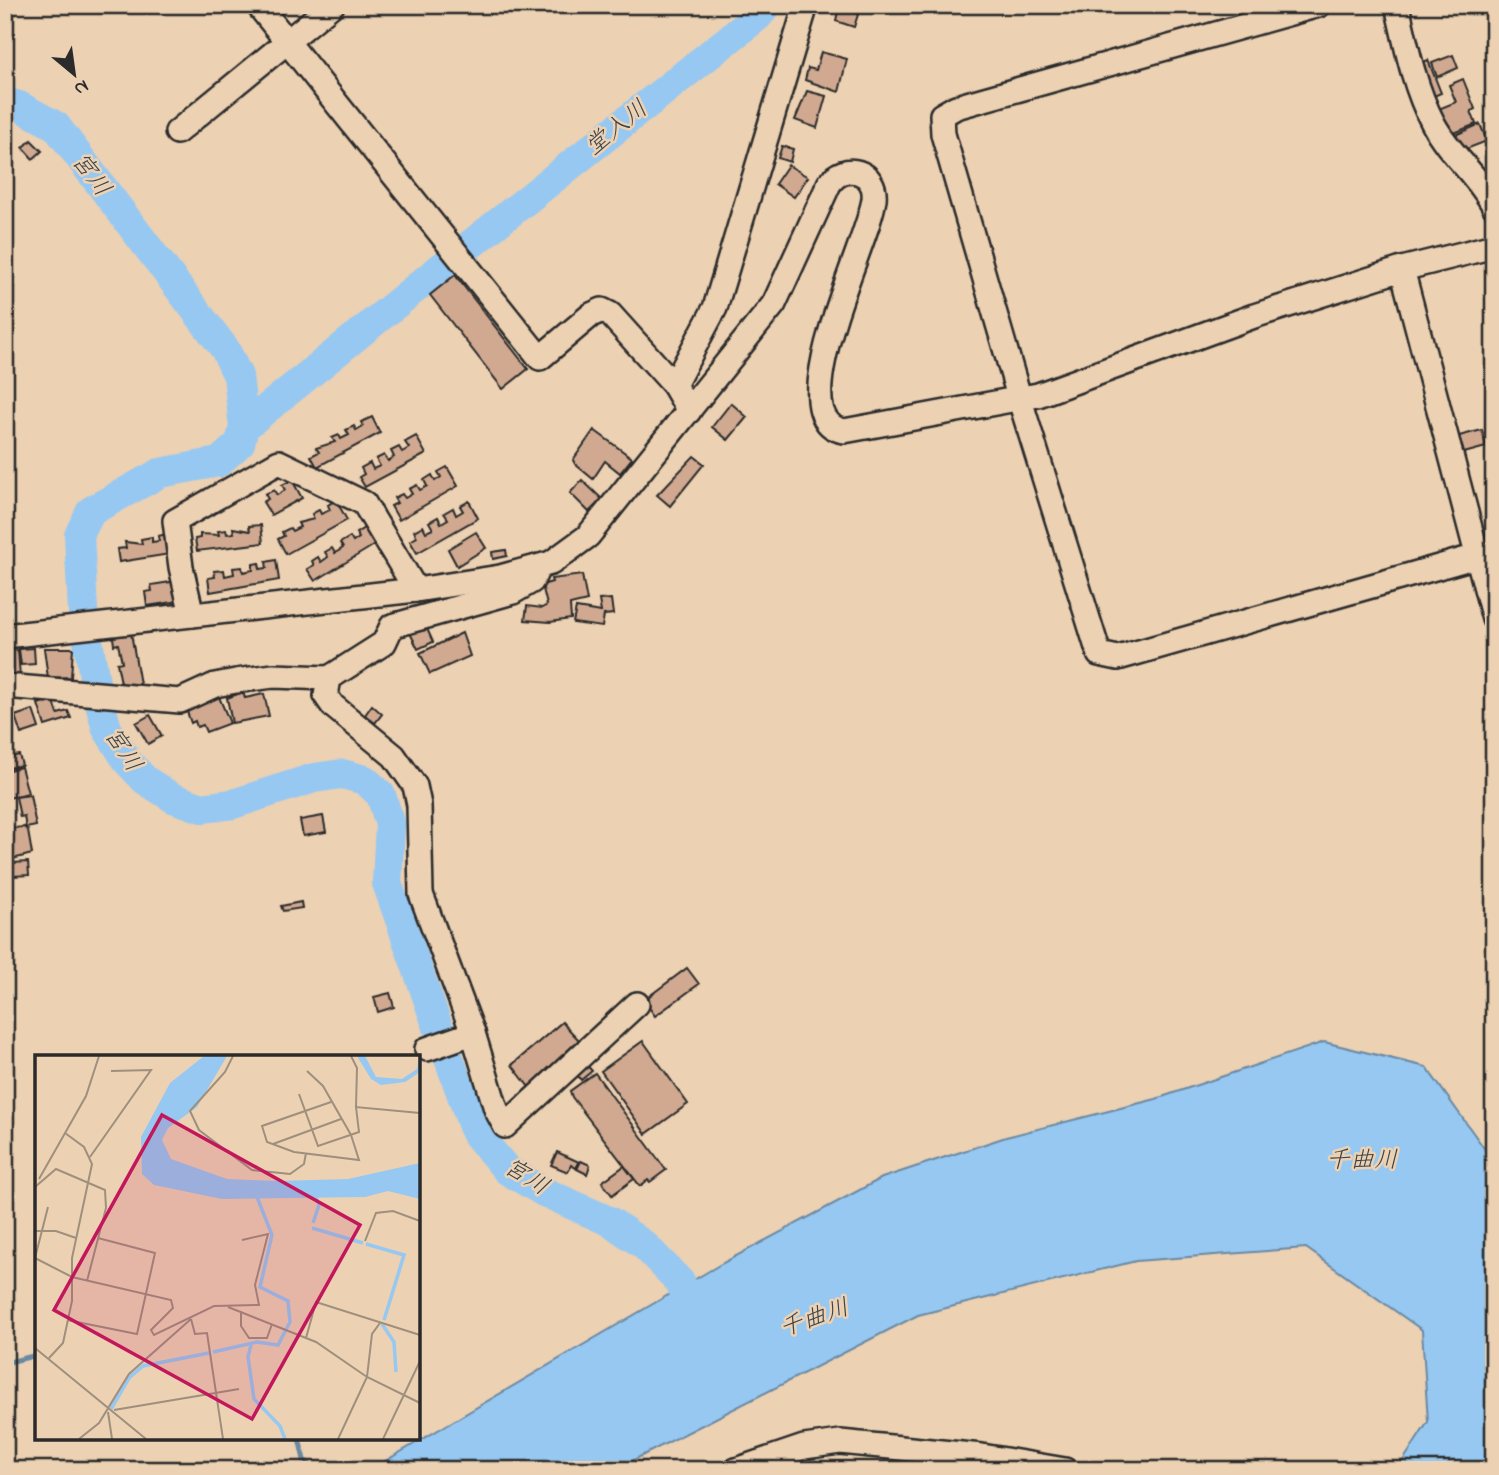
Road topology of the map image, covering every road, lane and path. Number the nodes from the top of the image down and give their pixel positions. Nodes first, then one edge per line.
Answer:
1 (258, 5) edge
2 (332, 5) edge
3 (806, 5) edge
4 (1319, 5) edge
5 (1397, 5) edge
6 (288, 41) junction
7 (177, 132) dead end
8 (1494, 206) edge
9 (1494, 246) edge
10 (1402, 269) junction
11 (674, 384) junction
12 (1020, 400) junction
13 (689, 411) junction
14 (1477, 556) junction
15 (538, 568) junction
16 (416, 590) junction
17 (377, 595) junction
18 (192, 615) junction
19 (1494, 619) edge
20 (392, 626) junction
21 (5, 636) edge
22 (329, 678) junction
23 (5, 687) edge
24 (637, 1004) dead end
25 (465, 1036) junction
26 (431, 1047) dead end
27 (736, 1470) edge
28 (1065, 1470) edge

1 - 6 street
2 - 6 street
3 - 11 street
4 - 12 street
5 - 8 street
6 - 7 street
6 - 11 street
9 - 10 street
10 - 12 street
10 - 14 street
11 - 13 street
12 - 13 street
12 - 14 street
13 - 15 street
14 - 19 street
15 - 16 street
15 - 20 street
16 - 17 street
16 - 18 street
17 - 18 street
17 - 20 street
18 - 21 street
20 - 22 street
22 - 23 street
22 - 25 street
24 - 25 street
25 - 26 street
27 - 28 street

